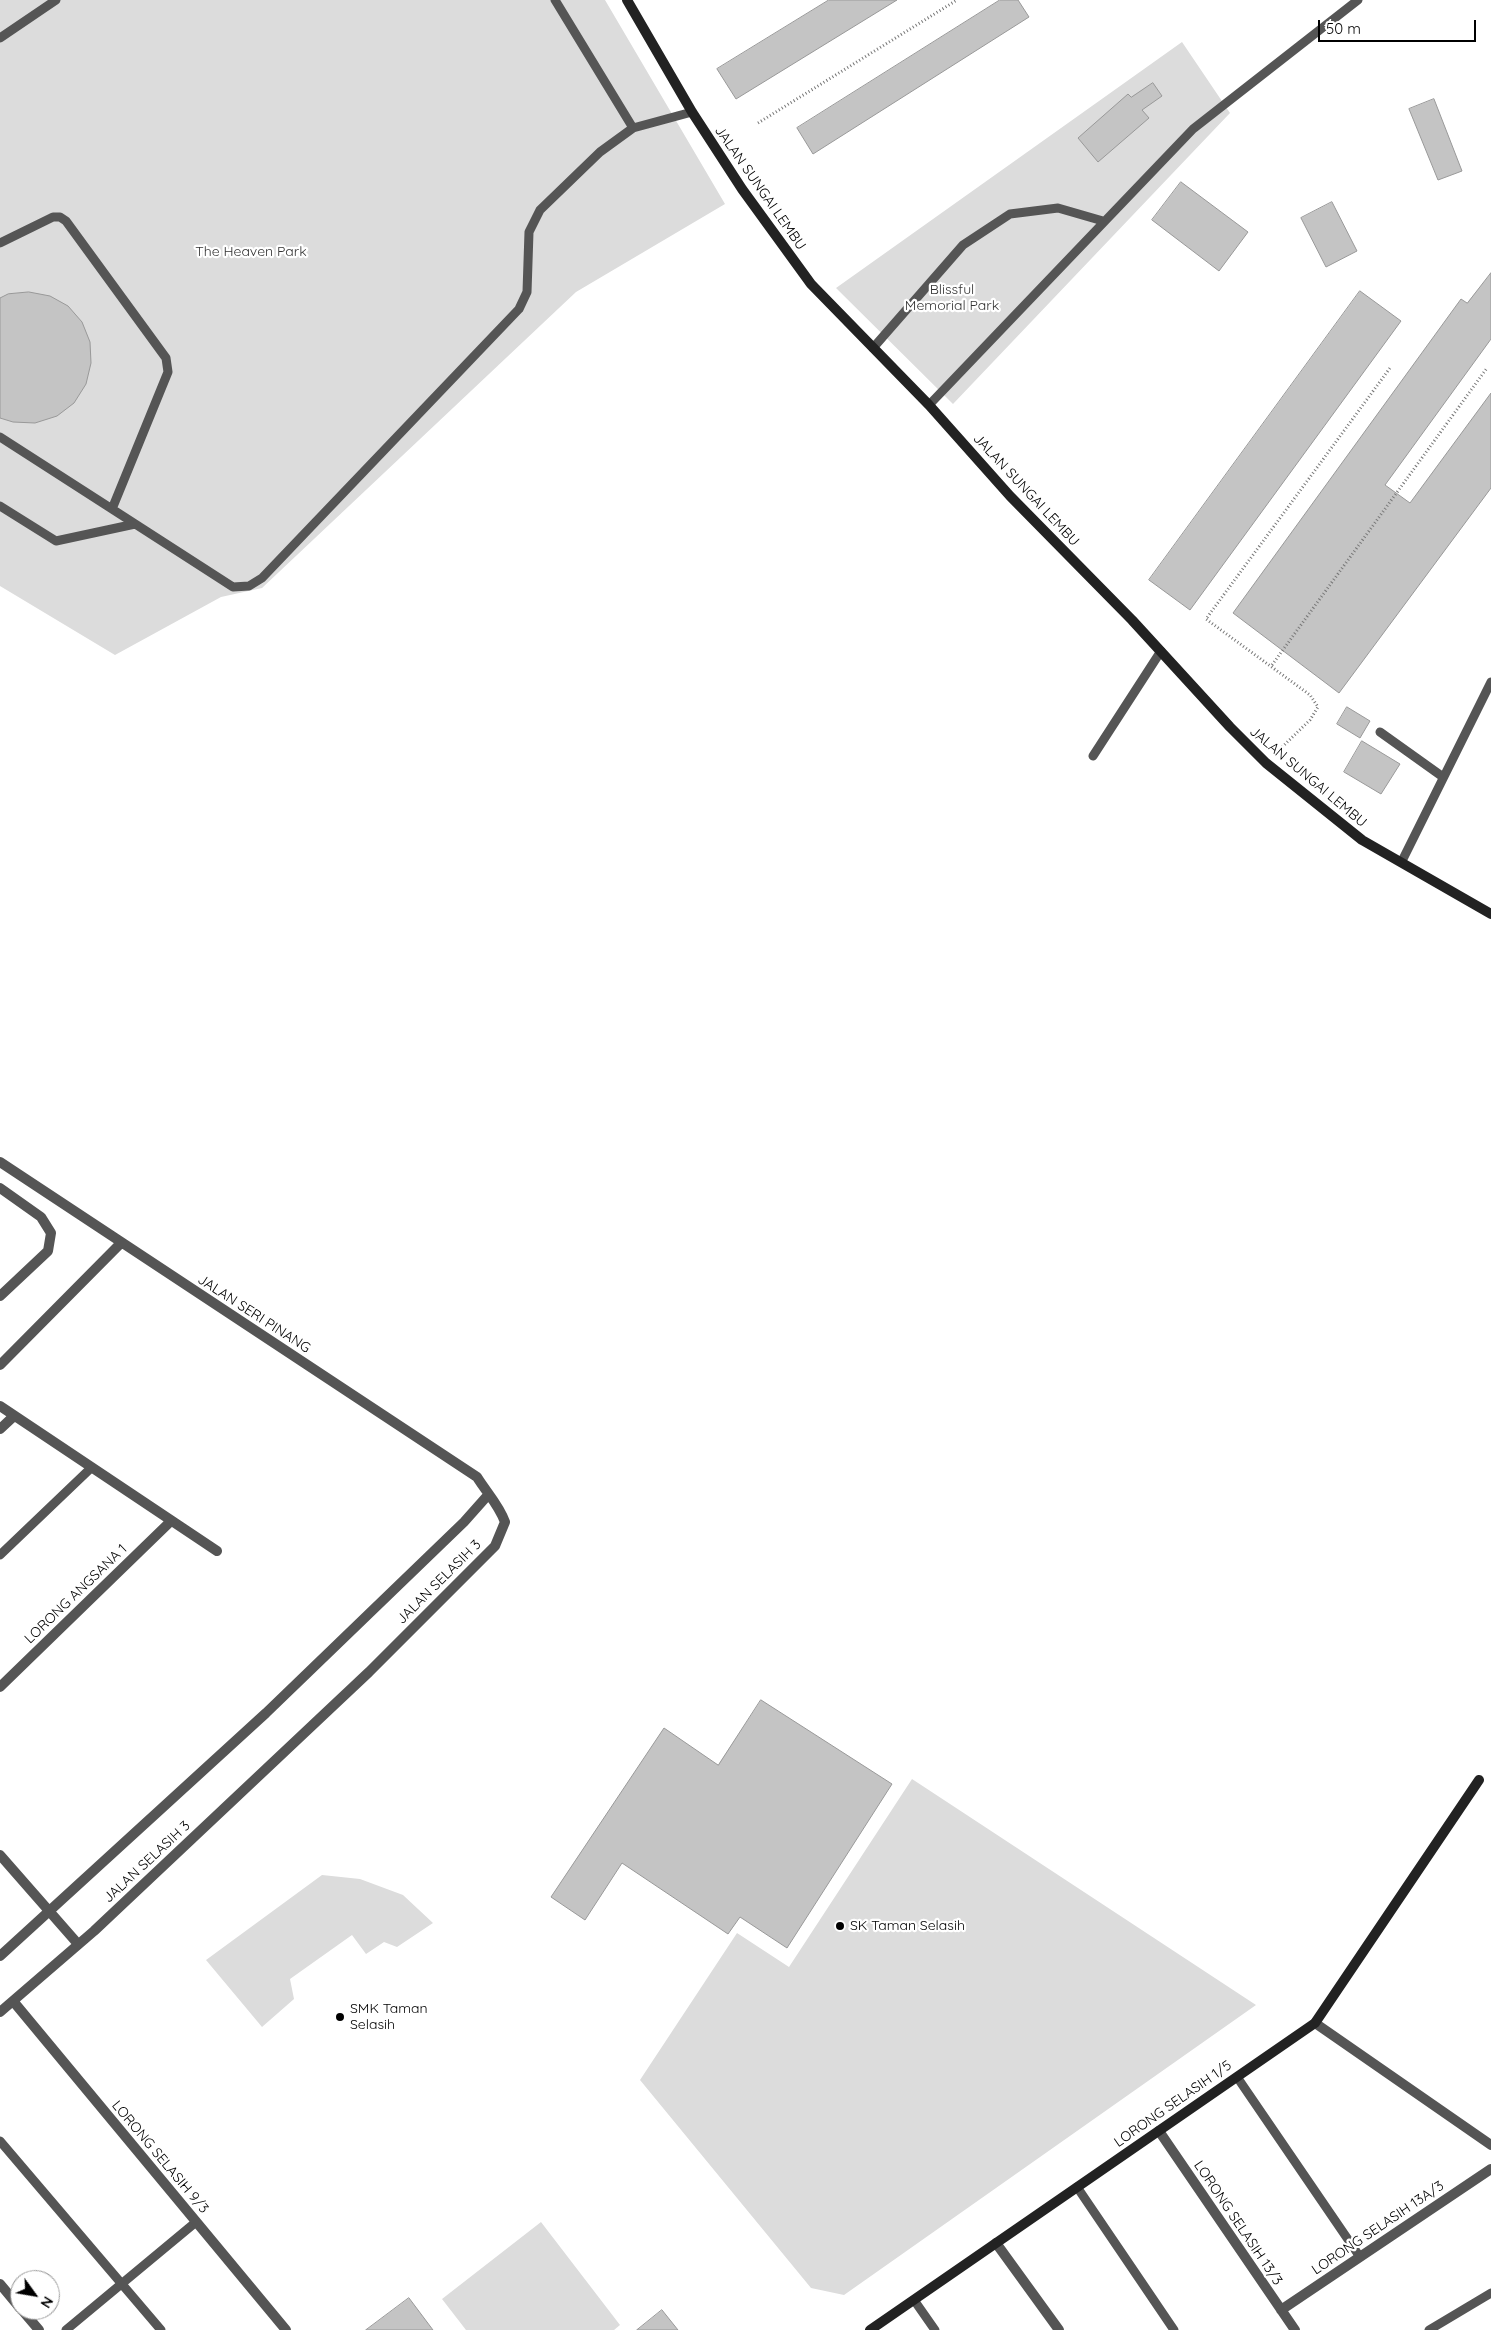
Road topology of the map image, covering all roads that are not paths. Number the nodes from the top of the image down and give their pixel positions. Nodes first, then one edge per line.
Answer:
1 (56, 0) edge
2 (555, 0) edge
3 (627, 0) edge
4 (1358, 0) edge
5 (0, 38) edge
6 (692, 112) junction
7 (633, 128) junction
8 (1103, 221) junction
9 (0, 242) edge
10 (873, 348) junction
11 (929, 405) junction
12 (0, 437) edge
13 (0, 506) edge
14 (112, 509) junction
15 (135, 524) junction
16 (1161, 651) junction
17 (1491, 682) edge
18 (1380, 732) dead end
19 (1093, 756) dead end
20 (1443, 777) junction
21 (1402, 862) junction
22 (1491, 914) edge
23 (0, 1162) edge
24 (0, 1188) edge
25 (120, 1243) junction
26 (0, 1296) edge
27 (0, 1365) edge
28 (0, 1406) edge
29 (14, 1416) junction
30 (0, 1429) edge
31 (91, 1468) junction
32 (488, 1494) junction
33 (171, 1521) junction
34 (217, 1551) dead end
35 (0, 1555) edge
36 (0, 1688) edge
37 (1480, 1780) dead end
38 (0, 1855) edge
39 (50, 1912) junction
40 (78, 1944) junction
41 (0, 1956) edge
42 (13, 2001) junction
43 (0, 2012) edge
44 (1315, 2023) junction
45 (1237, 2077) junction
46 (1159, 2131) junction
47 (0, 2141) edge
48 (1491, 2145) edge
49 (1491, 2170) edge
50 (1077, 2187) junction
51 (196, 2222) junction
52 (996, 2243) junction
53 (1360, 2257) junction
54 (0, 2284) edge
55 (122, 2285) junction
56 (1491, 2294) edge
57 (10, 2296) edge
58 (914, 2300) junction
59 (1281, 2310) junction
60 (30, 2320) edge
61 (39, 2330) edge
62 (66, 2330) edge
63 (162, 2330) edge
64 (286, 2330) edge
65 (870, 2330) edge
66 (935, 2330) edge
67 (1059, 2330) edge
68 (1174, 2330) edge
69 (1295, 2330) edge
70 (1430, 2330) edge

1 - 5 lane
2 - 7 lane
3 - 6 main road, JALAN SUNGAI LEMBU
4 - 8 lane
6 - 7 lane
6 - 10 main road, JALAN SUNGAI LEMBU
7 - 15 lane
8 - 10 lane
8 - 11 lane
9 - 14 lane
10 - 11 main road, JALAN SUNGAI LEMBU
11 - 16 main road, JALAN SUNGAI LEMBU
12 - 14 lane
13 - 15 lane
14 - 15 lane
16 - 19 lane
16 - 21 main road, JALAN SUNGAI LEMBU
17 - 20 lane
18 - 20 lane
20 - 21 lane
21 - 22 main road, JALAN SUNGAI LEMBU
23 - 25 street, JALAN SERI PINANG
24 - 26 street
25 - 27 street
25 - 32 street, JALAN SERI PINANG
28 - 29 street
29 - 30 street
29 - 31 street
31 - 33 street
31 - 35 lane
32 - 39 street, JALAN SELASIH 3
32 - 40 street, JALAN SELASIH 3
33 - 34 street
33 - 36 street, LORONG ANGSANA 1
37 - 44 main road
38 - 39 street
39 - 40 street
39 - 41 street, JALAN SELASIH 3
40 - 42 street, JALAN SELASIH 3
42 - 43 street, JALAN SELASIH 3
42 - 51 street, LORONG SELASIH 9/3
44 - 45 main road, LORONG SELASIH 1/5
44 - 48 street
45 - 46 main road, LORONG SELASIH 1/5
45 - 53 lane
46 - 50 main road, LORONG SELASIH 1/5
46 - 59 street, LORONG SELASIH 13/3
47 - 55 lane
49 - 53 street, LORONG SELASIH 13A/3
50 - 52 main road, LORONG SELASIH 1/5
50 - 68 lane
51 - 55 lane
51 - 64 street, LORONG SELASIH 9/3
52 - 58 main road, LORONG SELASIH 1/5
52 - 67 street
53 - 59 street, LORONG SELASIH 13A/3
54 - 57 street
55 - 62 lane
55 - 63 lane
56 - 70 lane
58 - 65 main road, LORONG SELASIH 1/5
58 - 66 lane
59 - 69 street, LORONG SELASIH 13/3
60 - 61 street

